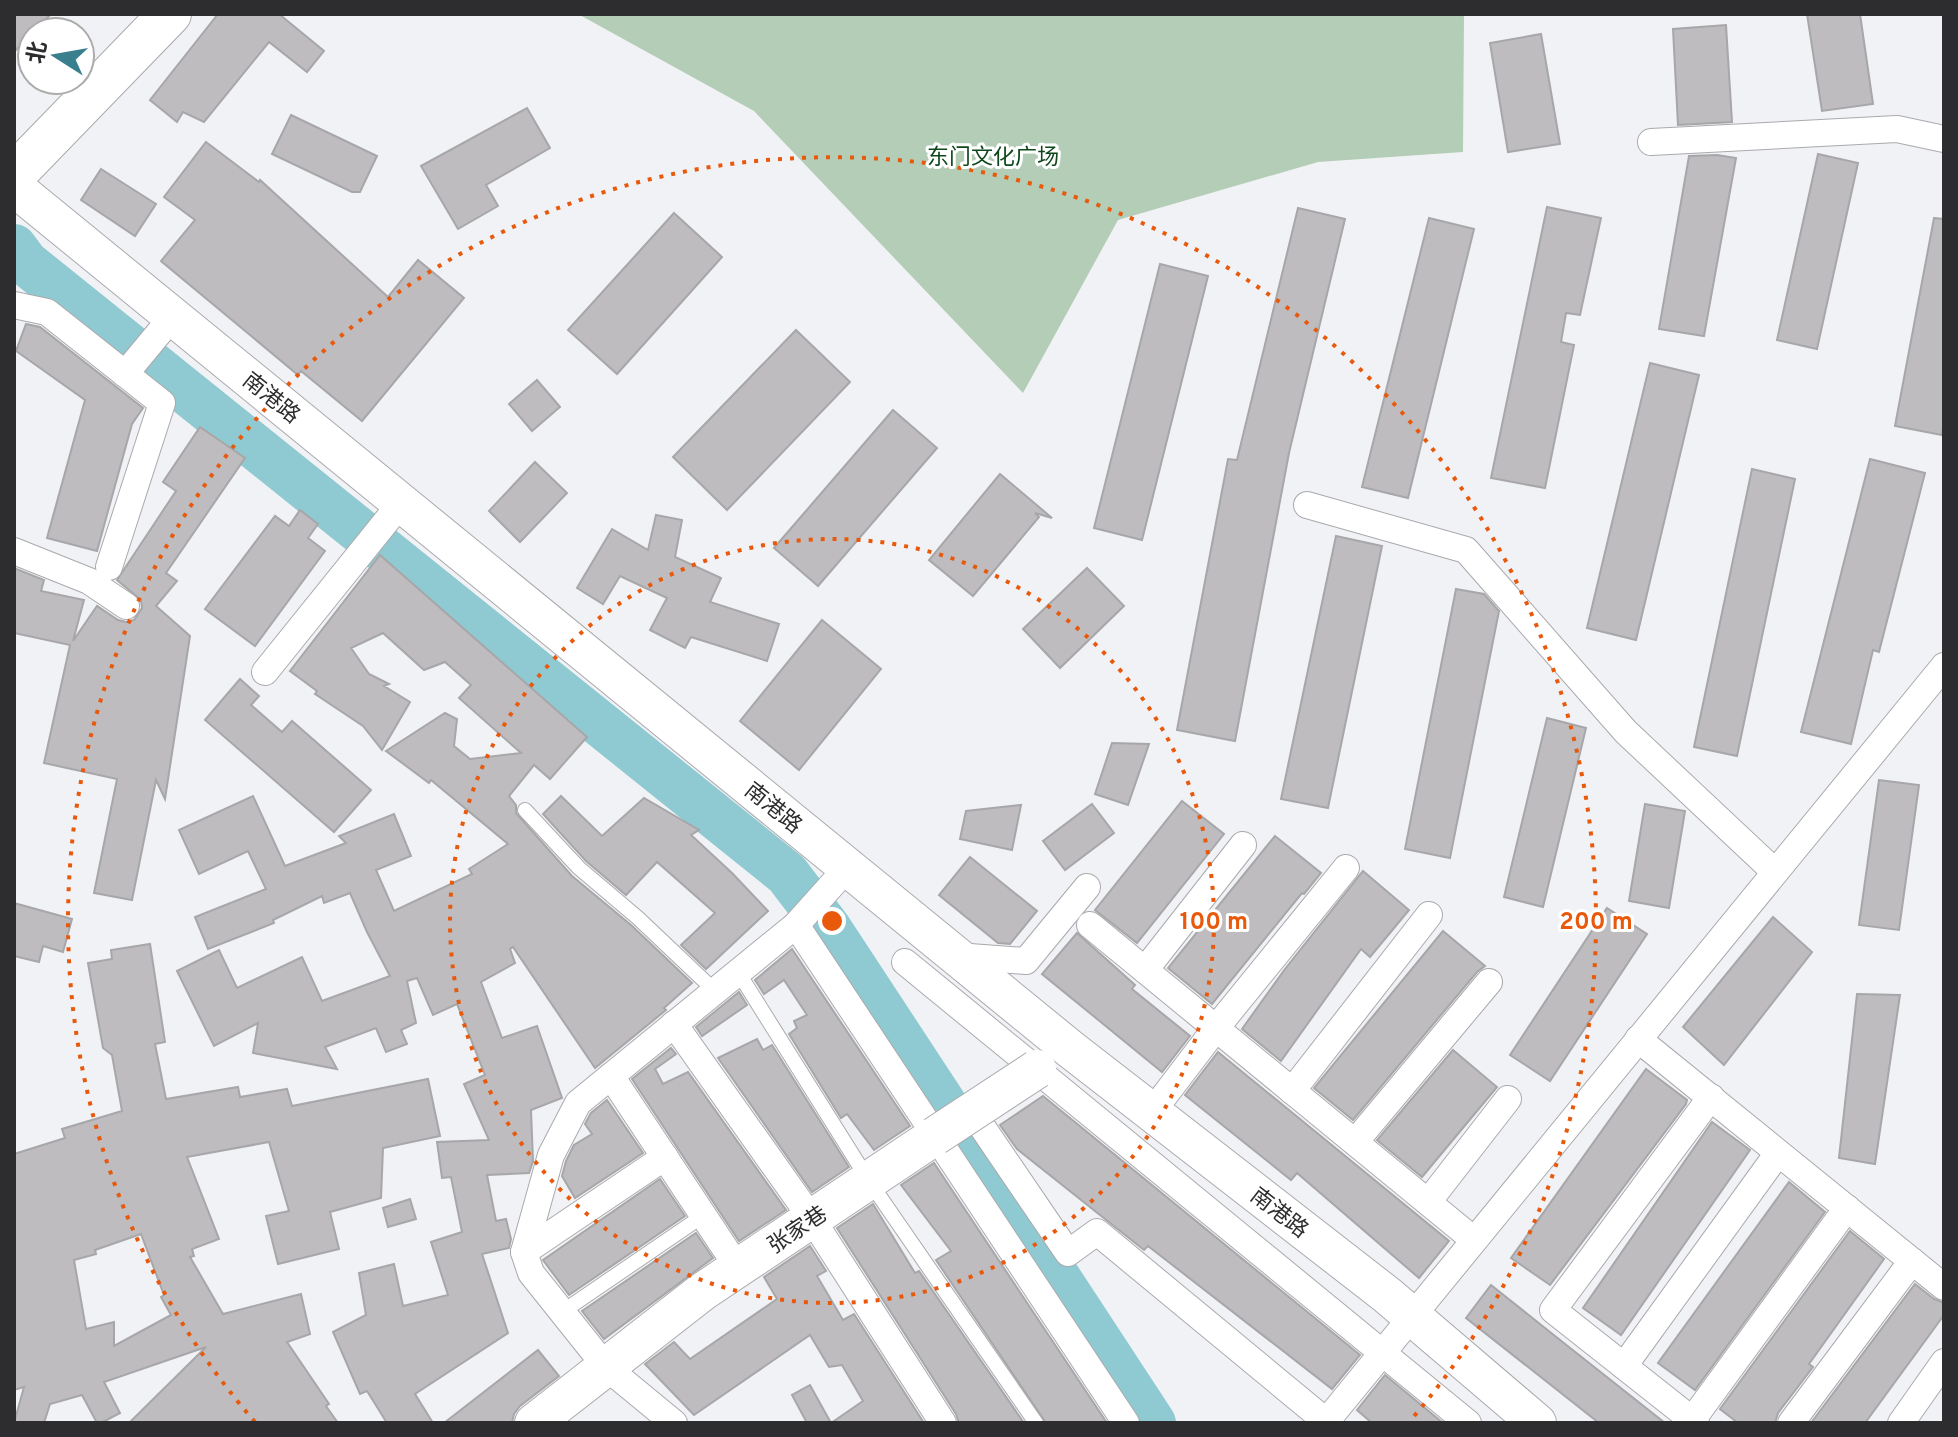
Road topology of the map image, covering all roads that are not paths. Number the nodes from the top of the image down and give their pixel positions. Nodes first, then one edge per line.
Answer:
1 (170, 14) edge
2 (1944, 139) edge
3 (1651, 142) dead end
4 (14, 175) edge
5 (14, 187) edge
6 (14, 305) edge
7 (172, 317) junction
8 (125, 374) junction
9 (401, 504) junction
10 (1307, 505) dead end
11 (14, 551) edge
12 (109, 567) dead end
13 (126, 606) dead end
14 (1944, 666) edge
15 (265, 672) dead end
16 (525, 810) dead end
17 (1243, 845) dead end
18 (847, 868) junction
19 (1346, 868) dead end
20 (1775, 872) junction
21 (1087, 887) dead end
22 (1429, 915) dead end
23 (796, 925) junction
24 (1090, 925) dead end
25 (956, 956) junction
26 (905, 962) dead end
27 (1145, 970) junction
28 (738, 972) junction
29 (1489, 982) dead end
30 (715, 991) junction
31 (674, 1024) junction
32 (1216, 1028) junction
33 (1638, 1039) junction
34 (1069, 1048) junction
35 (611, 1076) junction
36 (1292, 1091) junction
37 (1711, 1097) junction
38 (1508, 1099) dead end
39 (972, 1112) junction
40 (1152, 1112) junction
41 (935, 1136) junction
42 (1355, 1142) junction
43 (1778, 1153) junction
44 (665, 1157) junction
45 (869, 1181) junction
46 (1428, 1202) junction
47 (1847, 1208) junction
48 (704, 1215) junction
49 (812, 1219) junction
50 (1474, 1240) junction
51 (524, 1252) junction
52 (1912, 1261) junction
53 (738, 1268) junction
54 (1944, 1287) edge
55 (562, 1312) junction
56 (1412, 1316) junction
57 (1382, 1353) junction
58 (1944, 1362) edge
59 (1624, 1366) junction
60 (606, 1367) junction
61 (1693, 1422) edge
62 (534, 1423) edge
63 (674, 1423) edge
64 (943, 1423) edge
65 (1036, 1423) edge
66 (1126, 1423) edge
67 (1327, 1423) edge
68 (1468, 1423) edge
69 (1537, 1423) edge
70 (1791, 1423) edge
71 (1901, 1423) edge

1 - 4 main road
2 - 3 street
5 - 7 street, 南港路
6 - 8 street
7 - 8 street
7 - 9 street, 南港路
8 - 12 street
9 - 15 street
9 - 18 street, 南港路
10 - 20 street
11 - 13 street
14 - 20 street
16 - 30 lane
17 - 27 street
18 - 23 street
18 - 25 street, 南港路
19 - 32 street
20 - 33 street
21 - 25 street
22 - 36 street
23 - 28 street
23 - 41 street
24 - 27 street
25 - 34 street, 南港路
26 - 57 street
27 - 32 street
28 - 30 street
28 - 45 lane
29 - 42 street
30 - 31 street
31 - 35 street
31 - 49 street
32 - 36 street
32 - 40 street
33 - 37 street
33 - 50 street
34 - 39 street, 张家巷, bridge
34 - 40 street, 南港路
35 - 44 street
35 - 51 street
36 - 42 street
37 - 43 street
37 - 59 street
38 - 46 street
39 - 41 street, 张家巷, bridge
39 - 67 street
40 - 56 street, 南港路
41 - 45 street, 张家巷
41 - 66 street
42 - 46 street
43 - 47 street
43 - 59 street
44 - 48 street
44 - 51 street
45 - 49 street, 张家巷
45 - 65 lane
46 - 50 street
47 - 52 street
47 - 61 street
48 - 53 street
48 - 55 lane
49 - 53 street, 张家巷
49 - 64 street
50 - 56 street
51 - 55 street
52 - 54 street
52 - 70 street
53 - 60 street, 张家巷
55 - 60 street
56 - 57 street
56 - 69 street, 南港路
57 - 67 street
57 - 68 street
58 - 71 street
59 - 61 street
60 - 62 street, 张家巷
60 - 63 street

